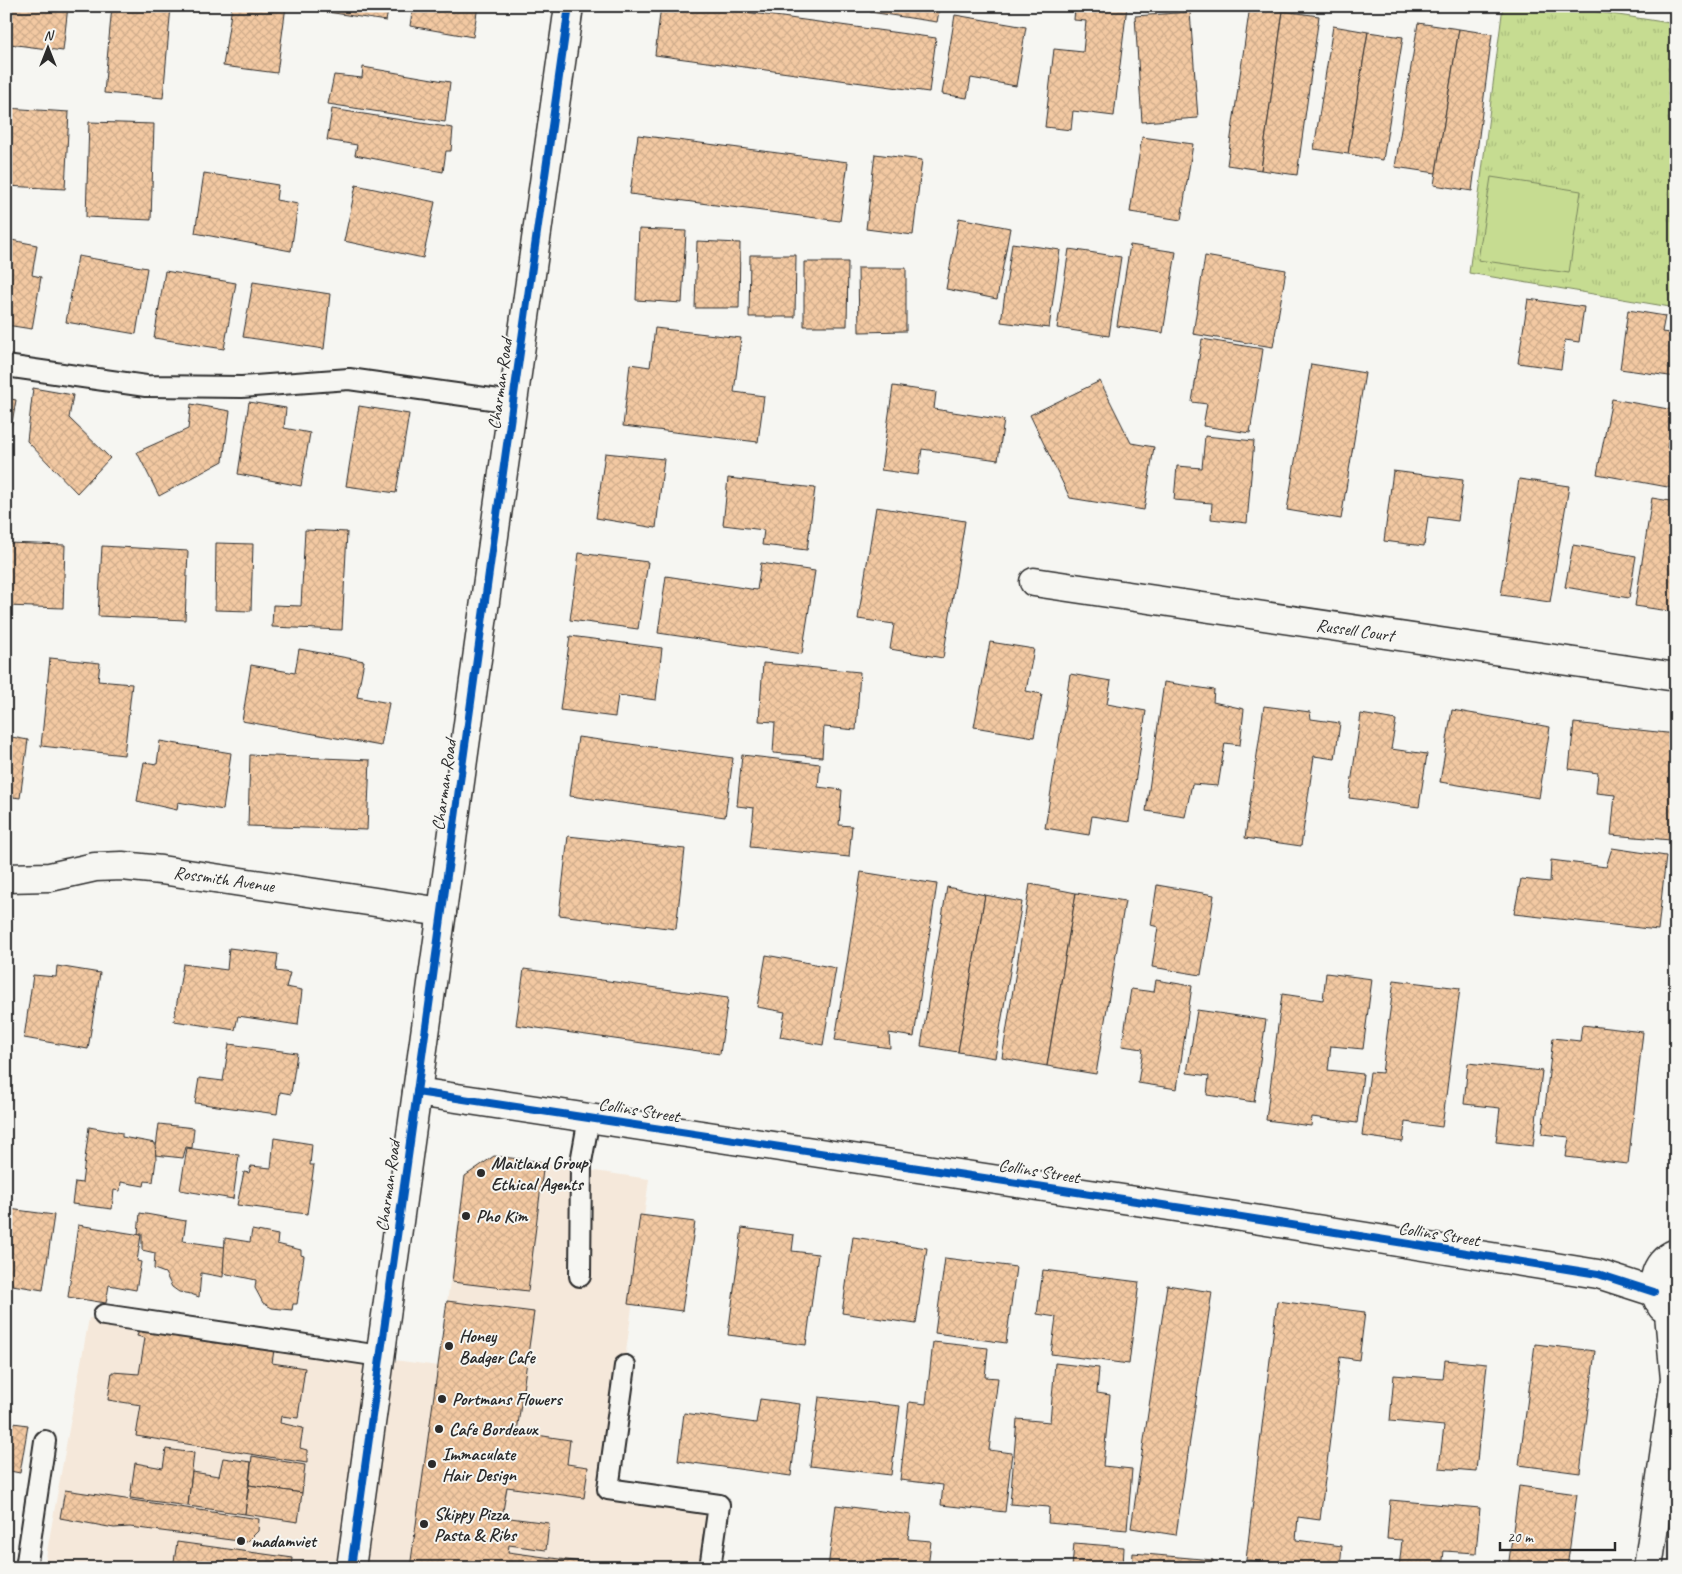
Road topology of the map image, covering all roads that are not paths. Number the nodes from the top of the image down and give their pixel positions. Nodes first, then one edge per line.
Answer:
1 (569, 6) edge
2 (6, 366) edge
3 (513, 402) junction
4 (1034, 582) dead end
5 (1676, 677) edge
6 (6, 878) edge
7 (442, 912) junction
8 (417, 1092) junction
9 (589, 1118) junction
10 (580, 1276) dead end
11 (1667, 1289) edge
12 (104, 1315) dead end
13 (380, 1356) junction
14 (625, 1366) dead end
15 (1675, 1378) edge
16 (45, 1441) dead end
17 (26, 1568) edge
18 (351, 1568) edge
19 (710, 1568) edge
20 (1648, 1568) edge

1 - 3 street, Charman Road
2 - 3 lane
3 - 7 street, Charman Road
4 - 5 street, Russell Court
6 - 7 street, Rossmith Avenue
7 - 8 street, Charman Road
8 - 9 street, Collins Street
8 - 13 street, Charman Road
9 - 10 lane
9 - 11 street, Collins Street
11 - 15 street
12 - 13 lane
13 - 18 street, Charman Road
14 - 19 lane
15 - 20 street
16 - 17 lane

